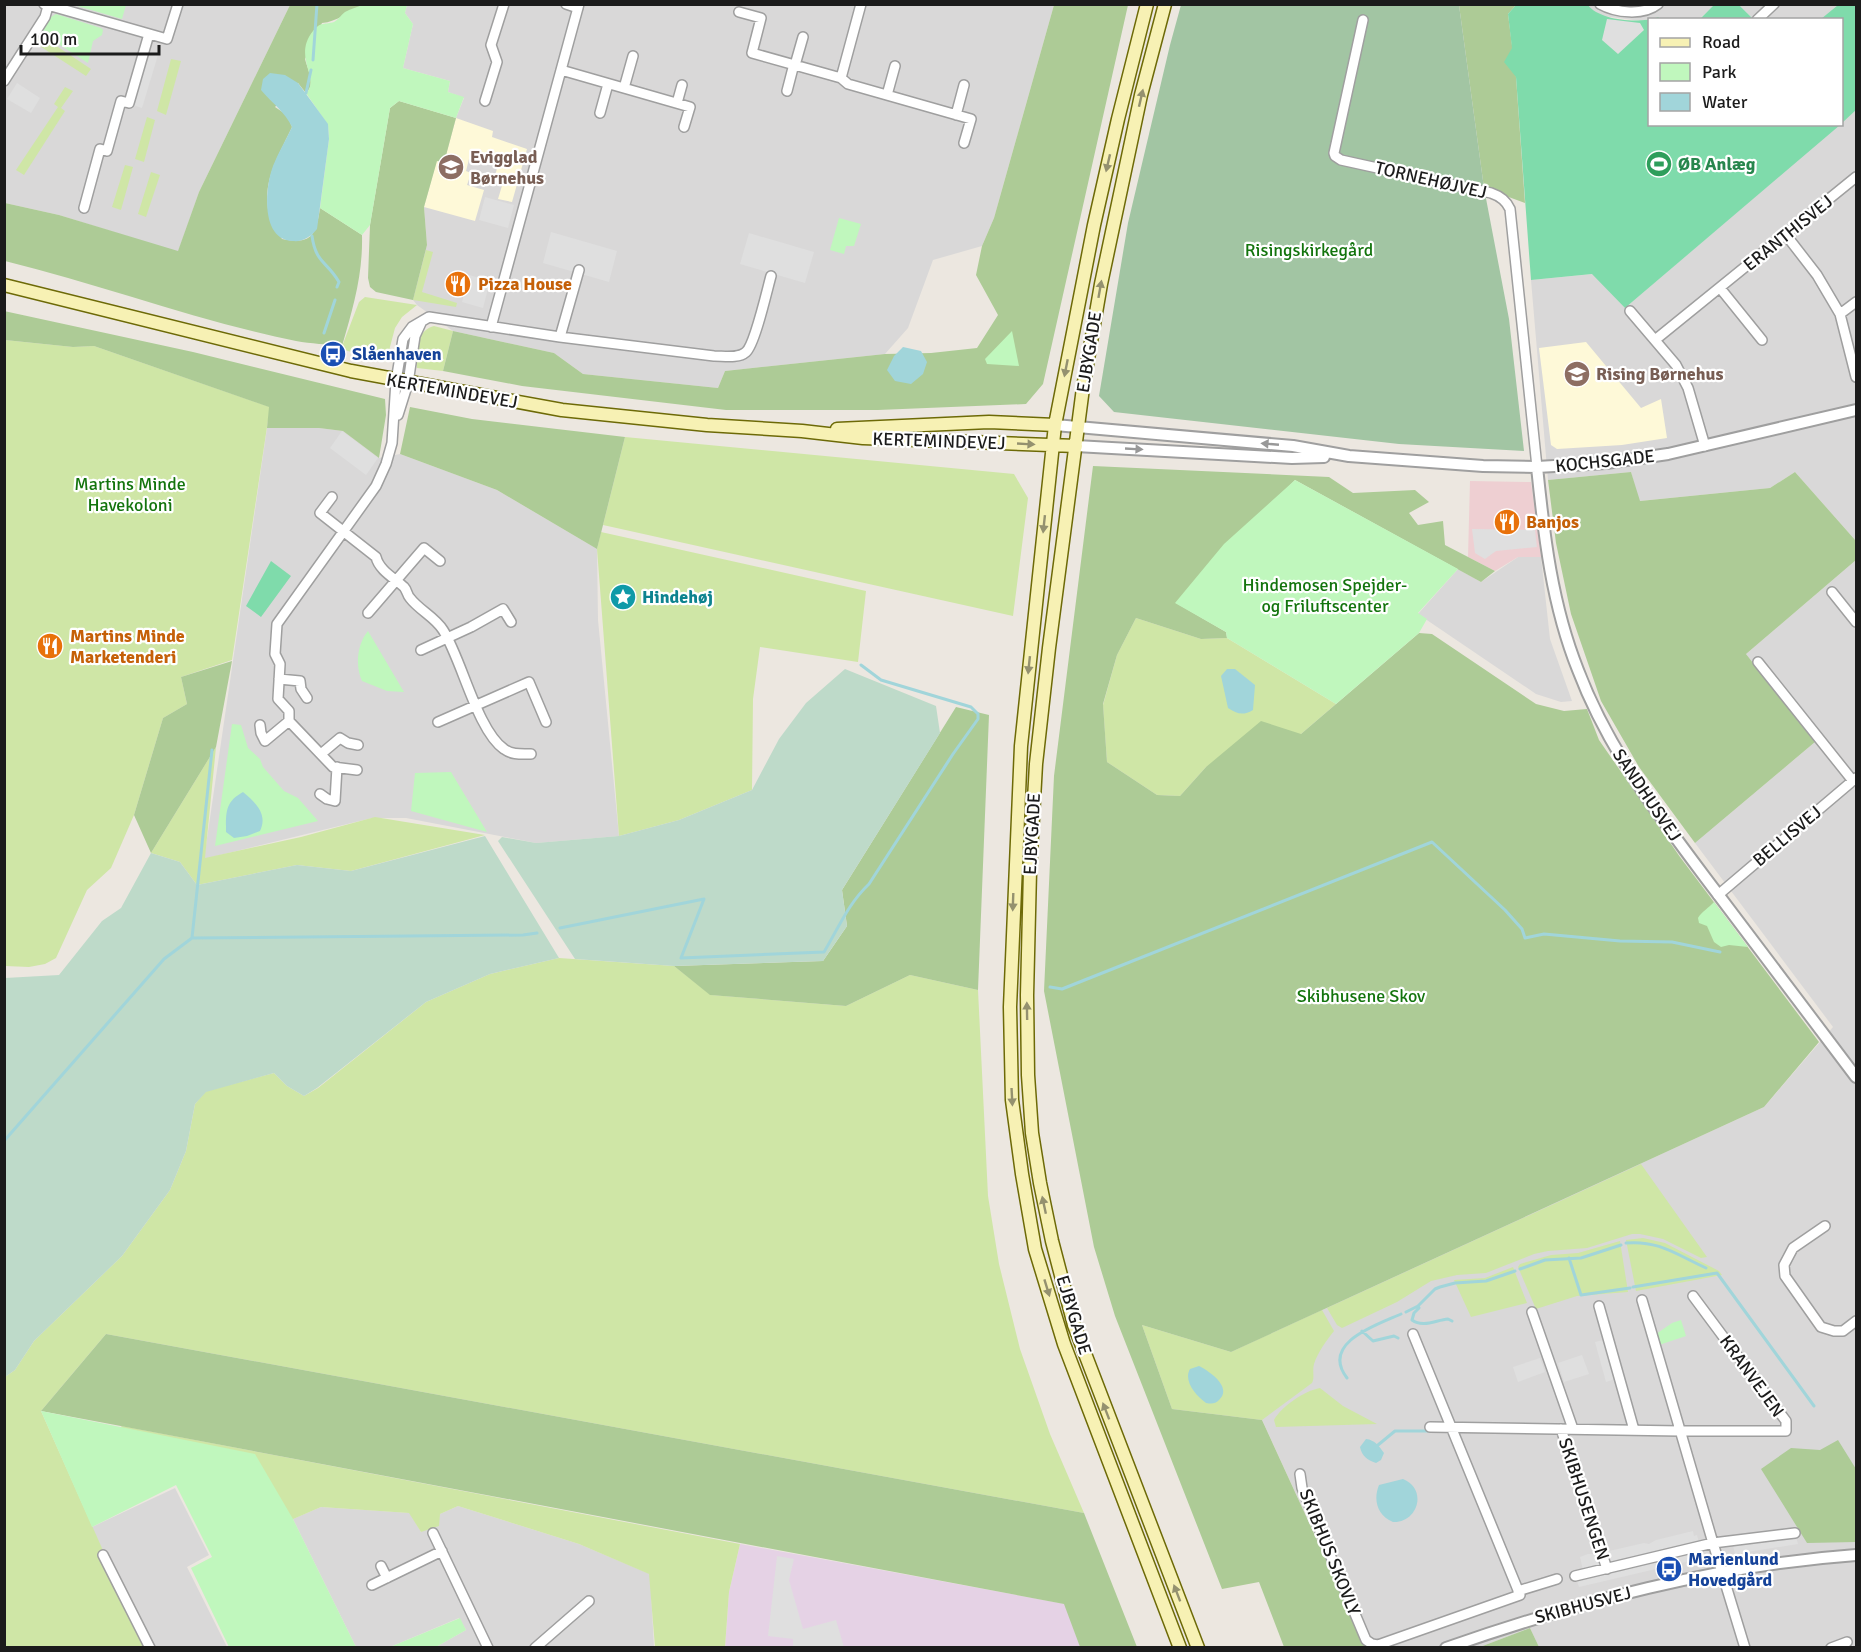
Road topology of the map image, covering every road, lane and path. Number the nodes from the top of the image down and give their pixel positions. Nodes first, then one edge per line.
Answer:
1 (178, 4) edge
2 (504, 4) edge
3 (566, 4) edge
4 (861, 4) edge
5 (1147, 4) edge
6 (1166, 4) edge
7 (1600, 4) edge
8 (1658, 4) edge
9 (1774, 4) edge
10 (46, 5) edge
11 (578, 6) edge
12 (739, 12) dead end
13 (1758, 18) edge
14 (1363, 20) dead end
15 (149, 34) junction
16 (803, 37) dead end
17 (633, 56) dead end
18 (795, 65) junction
19 (895, 66) dead end
20 (561, 70) junction
21 (841, 78) junction
22 (4, 81) edge
23 (608, 84) junction
24 (682, 85) dead end
25 (964, 85) dead end
26 (624, 88) junction
27 (787, 91) dead end
28 (887, 95) junction
29 (486, 101) dead end
30 (677, 103) junction
31 (600, 113) dead end
32 (956, 115) junction
33 (684, 127) dead end
34 (964, 143) dead end
35 (1857, 177) edge
36 (84, 208) dead end
37 (1785, 235) junction
38 (579, 270) dead end
39 (771, 276) dead end
40 (4, 285) edge
41 (1720, 288) junction
42 (1857, 302) edge
43 (1630, 311) dead end
44 (1840, 314) junction
45 (491, 327) junction
46 (560, 337) junction
47 (1656, 340) junction
48 (1762, 340) dead end
49 (1857, 377) edge
50 (402, 382) junction
51 (1857, 410) edge
52 (1055, 425) junction
53 (1078, 427) junction
54 (802, 430) junction
55 (1053, 445) junction
56 (1076, 446) junction
57 (1705, 446) junction
58 (1349, 456) junction
59 (1537, 467) junction
60 (332, 497) dead end
61 (344, 530) junction
62 (440, 561) dead end
63 (396, 580) junction
64 (1832, 592) dead end
65 (368, 613) dead end
66 (511, 622) dead end
67 (1857, 622) edge
68 (447, 638) junction
69 (421, 650) dead end
70 (1758, 662) dead end
71 (279, 680) junction
72 (307, 698) dead end
73 (476, 705) junction
74 (289, 721) junction
75 (438, 722) dead end
76 (546, 722) dead end
77 (261, 725) dead end
78 (358, 745) dead end
79 (321, 754) junction
80 (531, 754) dead end
81 (337, 767) junction
82 (357, 770) dead end
83 (1855, 779) edge
84 (320, 794) dead end
85 (1718, 895) junction
86 (1857, 1077) edge
87 (1825, 1225) dead end
88 (1693, 1296) dead end
89 (1642, 1300) dead end
90 (1599, 1306) dead end
91 (1532, 1312) dead end
92 (1857, 1322) edge
93 (1413, 1335) dead end
94 (1430, 1426) dead end
95 (1452, 1428) junction
96 (1561, 1429) junction
97 (1573, 1429) junction
98 (1634, 1430) junction
99 (1680, 1431) junction
100 (1300, 1474) dead end
101 (433, 1533) dead end
102 (1795, 1533) dead end
103 (1713, 1543) junction
104 (442, 1551) junction
105 (103, 1555) dead end
106 (1857, 1555) edge
107 (381, 1566) dead end
108 (1607, 1569) junction
109 (1721, 1572) junction
110 (1575, 1576) dead end
111 (387, 1578) junction
112 (1557, 1579) dead end
113 (372, 1585) dead end
114 (1518, 1591) junction
115 (589, 1601) dead end
116 (1847, 1642) dead end
117 (150, 1647) edge
118 (488, 1647) edge
119 (535, 1647) edge
120 (1180, 1647) edge
121 (1198, 1647) edge
122 (1446, 1647) edge
123 (1745, 1647) edge
124 (1831, 1647) edge

1 - 15 street
2 - 29 street
3 - 11 street
4 - 21 street
5 -> 52 main road, EJBYGADE
53 -> 6 main road, EJBYGADE
7 - 8 street
9 - 13 street
10 - 15 street
10 - 22 street
11 - 20 street
12 - 18 street
14 - 59 street, TORNEHØJVEJ
15 - 36 street
16 - 18 street
17 - 26 street
18 - 21 street
18 - 27 street
19 - 28 street
20 - 23 street
20 - 45 street
21 - 28 street
23 - 26 street
23 - 31 street
24 - 30 street
25 - 32 street
26 - 30 street
28 - 32 street
30 - 33 street
32 - 34 street
35 - 37 street, ERANTHISVEJ
37 - 41 street, ERANTHISVEJ
37 - 44 street
38 - 46 street
39 - 46 street
40 - 50 main road, KERTEMINDEVEJ
41 - 47 street, ERANTHISVEJ
41 - 48 street
42 - 44 street
43 - 47 street
44 - 49 street
45 - 46 street
45 - 50 street
47 - 57 street
50 - 54 main road, KERTEMINDEVEJ
50 - 61 street
51 - 57 street, KOCHSGADE
52 - 53 street, KOCHSGADE
52 - 54 main road, KERTEMINDEVEJ
52 - 55 main road, EJBYGADE
53 - 56 main road, EJBYGADE
58 -> 53 street, KOCHSGADE
54 -> 55 main road, KERTEMINDEVEJ
55 - 56 main road, KERTEMINDEVEJ
55 -> 120 main road, EJBYGADE
56 -> 58 street, KOCHSGADE
121 -> 56 main road, EJBYGADE
57 - 59 street, KOCHSGADE
58 - 59 street, KOCHSGADE
59 - 85 street, SANDHUSVEJ
60 - 61 street
61 - 63 street
61 - 71 street
62 - 63 street
63 - 65 street
63 - 68 street
64 - 67 street
66 - 68 street
68 - 69 street
68 - 73 street
70 - 83 street
71 - 72 street
71 - 74 street
73 - 75 street
73 - 76 street
73 - 80 street
74 - 77 street
74 - 79 street
78 - 79 street
79 - 81 street
81 - 82 street
81 - 84 street
83 - 85 street, BELLISVEJ
85 - 86 street, SANDHUSVEJ
87 - 92 street
88 - 99 street, KRANVEJEN
89 - 99 street
90 - 98 street
91 - 97 street
93 - 95 street
94 - 95 street, KRANVEJEN
95 - 96 street, KRANVEJEN
95 - 114 street
96 - 97 street, KRANVEJEN
96 - 108 street, SKIBHUSENGEN
97 - 98 street, KRANVEJEN
98 - 99 street, KRANVEJEN
99 - 103 street
100 - 114 street, SKIBHUS SKOVLY
101 - 104 street
102 - 103 street, SKIBHUSENGEN
103 - 108 street, SKIBHUSENGEN
103 - 109 street
104 - 111 street
104 - 118 street
105 - 117 street
106 - 109 street, SKIBHUSVEJ
107 - 111 street
108 - 110 street, SKIBHUSENGEN
109 - 122 street, SKIBHUSVEJ
109 - 123 street
111 - 113 street
112 - 114 street, SKIBHUS SKOVLY
115 - 119 street
116 - 124 street

